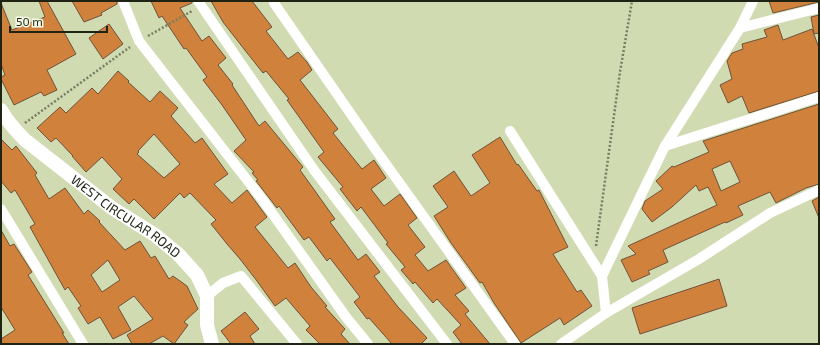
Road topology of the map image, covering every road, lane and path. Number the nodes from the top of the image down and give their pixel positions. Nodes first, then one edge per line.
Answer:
1 (122, 1) edge
2 (632, 1) edge
3 (753, 1) edge
4 (200, 3) edge
5 (274, 3) dead end
6 (819, 8) edge
7 (740, 28) junction
8 (139, 41) junction
9 (819, 97) edge
10 (1, 110) edge
11 (15, 130) junction
12 (510, 131) dead end
13 (665, 146) junction
14 (819, 190) edge
15 (1, 209) edge
16 (594, 262) junction
17 (602, 276) junction
18 (207, 296) junction
19 (606, 313) junction
20 (83, 344) edge
21 (212, 344) edge
22 (297, 344) edge
23 (368, 344) edge
24 (448, 344) edge
25 (515, 344) edge
26 (561, 344) edge

1 - 8 street
2 - 16 path
3 - 7 street
4 - 8 path
4 - 24 street
5 - 25 street
6 - 7 street
7 - 13 street
8 - 11 path
8 - 23 street
9 - 13 street
10 - 11 street, WEST CIRCULAR ROAD
11 - 18 street, WEST CIRCULAR ROAD
12 - 16 street
13 - 17 street
14 - 19 street
15 - 20 street
16 - 17 street
17 - 19 street
18 - 21 street, WEST CIRCULAR ROAD
18 - 22 street
19 - 26 street

